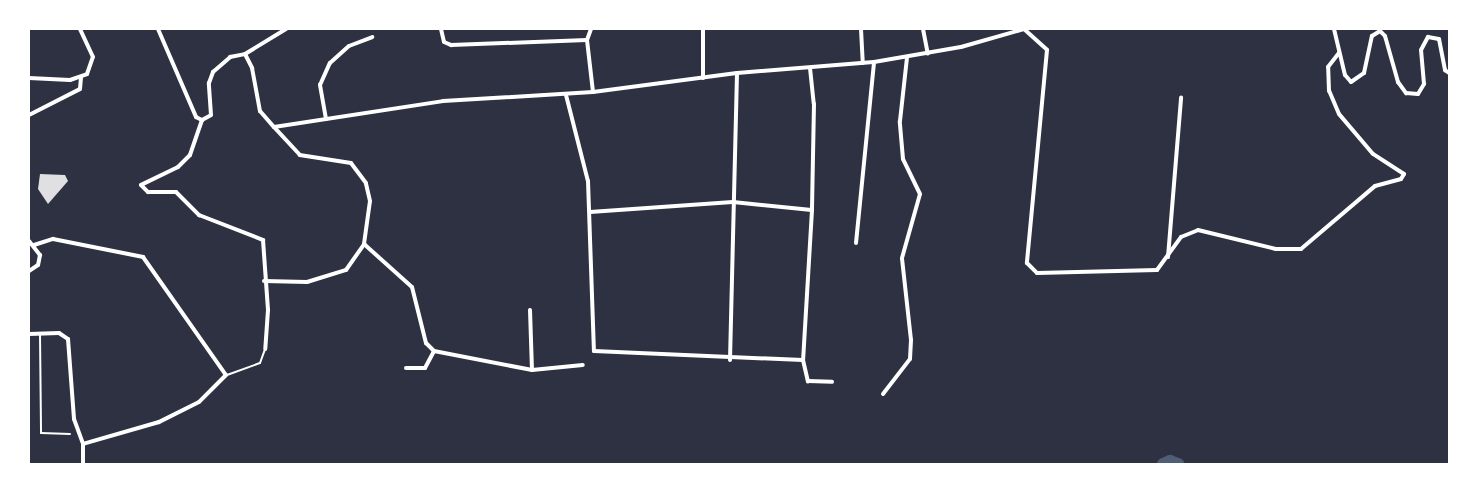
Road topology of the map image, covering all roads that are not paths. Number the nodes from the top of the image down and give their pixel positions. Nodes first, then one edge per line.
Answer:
1 (80, 29) edge
2 (158, 29) edge
3 (286, 29) edge
4 (441, 29) edge
5 (590, 29) edge
6 (703, 29) edge
7 (860, 29) edge
8 (923, 29) edge
9 (1024, 29) edge
10 (1334, 29) edge
11 (1377, 31) edge
12 (372, 37) dead end
13 (587, 40) junction
14 (1339, 53) junction
15 (245, 54) junction
16 (928, 54) junction
17 (907, 58) junction
18 (874, 62) junction
19 (864, 63) junction
20 (810, 68) junction
21 (737, 73) junction
22 (1449, 73) edge
23 (29, 78) edge
24 (81, 78) junction
25 (703, 78) junction
26 (593, 92) junction
27 (566, 95) junction
28 (1181, 98) dead end
29 (29, 114) edge
30 (326, 119) junction
31 (202, 120) junction
32 (274, 127) junction
33 (733, 202) junction
34 (812, 210) junction
35 (590, 212) junction
36 (29, 241) edge
37 (856, 243) dead end
38 (364, 244) junction
39 (34, 245) junction
40 (1168, 257) junction
41 (29, 271) edge
42 (264, 282) junction
43 (530, 310) dead end
44 (29, 334) edge
45 (40, 334) junction
46 (265, 349) joint
47 (434, 351) junction
48 (730, 360) junction
49 (803, 360) junction
50 (583, 365) dead end
51 (406, 368) dead end
52 (532, 370) junction
53 (226, 375) junction
54 (832, 382) dead end
55 (882, 394) dead end
56 (70, 434) dead end
57 (83, 444) junction
58 (84, 464) edge

1 - 24 street
2 - 31 street
3 - 15 street
4 - 13 street
5 - 13 street
6 - 25 street
7 - 19 street
8 - 16 street
9 - 16 street
9 - 40 street
10 - 14 street
11 - 14 street
11 - 22 street
12 - 30 street
13 - 26 street
14 - 40 street
15 - 31 street
15 - 32 street
16 - 17 street
17 - 18 street
17 - 55 street
18 - 19 street
18 - 37 street
19 - 20 street
20 - 21 street
20 - 34 street
21 - 25 street
21 - 33 street
23 - 24 street
24 - 29 street
25 - 26 street
26 - 27 street
27 - 30 street
27 - 35 street
28 - 40 street
30 - 32 street
31 - 42 street
32 - 38 street
33 - 34 street
33 - 35 street
33 - 48 street
34 - 49 street
35 - 48 street
36 - 39 street
38 - 42 street
38 - 47 street
39 - 41 street
39 - 53 street
42 - 46 street
43 - 52 street
44 - 45 street
45 - 56 lane
45 - 57 street
46 - 53 lane
47 - 51 street
47 - 52 street
48 - 49 street
49 - 54 street
50 - 52 street
53 - 57 street
57 - 58 street

